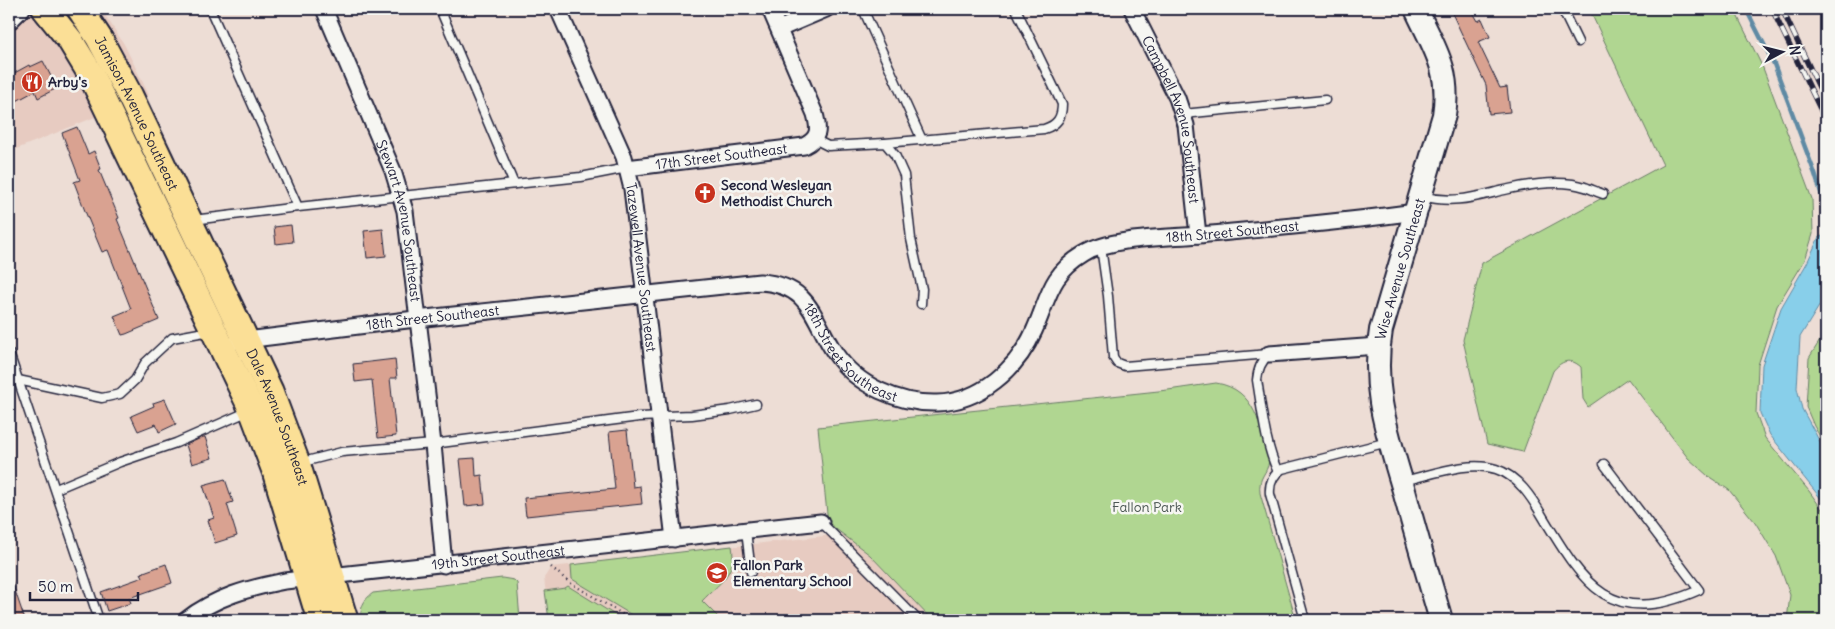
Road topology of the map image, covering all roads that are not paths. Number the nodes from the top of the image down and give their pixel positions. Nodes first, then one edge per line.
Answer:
1 (22, 9) edge
2 (45, 9) edge
3 (80, 9) edge
4 (210, 9) edge
5 (324, 9) edge
6 (440, 9) edge
7 (558, 9) edge
8 (770, 9) edge
9 (826, 9) edge
10 (863, 9) edge
11 (1016, 9) edge
12 (1132, 9) edge
13 (1416, 9) edge
14 (1562, 9) edge
15 (9, 22) edge
16 (779, 30) junction
17 (1578, 42) dead end
18 (1325, 100) dead end
19 (1183, 114) junction
20 (814, 139) junction
21 (922, 140) junction
22 (885, 143) junction
23 (627, 168) junction
24 (514, 184) junction
25 (1603, 194) dead end
26 (401, 196) junction
27 (1418, 204) junction
28 (298, 207) junction
29 (190, 220) junction
30 (166, 229) joint
31 (1198, 235) junction
32 (1101, 247) junction
33 (644, 294) junction
34 (922, 304) dead end
35 (417, 319) junction
36 (217, 337) junction
37 (247, 340) junction
38 (1378, 346) junction
39 (9, 353) edge
40 (1268, 354) junction
41 (18, 380) junction
42 (756, 404) dead end
43 (252, 410) junction
44 (659, 416) junction
45 (1390, 442) junction
46 (433, 444) junction
47 (297, 464) junction
48 (1604, 464) dead end
49 (1278, 472) junction
50 (1401, 482) junction
51 (56, 489) junction
52 (821, 522) joint
53 (746, 530) junction
54 (674, 538) junction
55 (444, 564) junction
56 (751, 572) dead end
57 (320, 577) junction
58 (1594, 597) dead end
59 (1672, 608) dead end
60 (99, 620) edge
61 (186, 620) edge
62 (320, 620) edge
63 (345, 620) edge
64 (918, 620) edge
65 (1305, 620) edge
66 (1441, 620) edge

1 - 15 street
2 - 30 main road, Jamison Avenue Southeast
3 - 29 main road, Jamison Avenue Southeast
4 - 28 lane
5 - 26 street, Stewart Avenue Southeast
6 - 24 lane
7 - 23 street, Tazewell Avenue Southeast
8 - 16 street
9 - 16 street
10 - 21 lane
11 - 21 lane
12 - 19 street, Campbell Avenue Southeast
13 - 27 street, Wise Avenue Southeast
14 - 17 lane
16 - 20 street
18 - 19 lane
19 - 31 street, Campbell Avenue Southeast
20 - 22 lane
20 - 23 street, 17th Street Southeast
21 - 22 lane
22 - 34 lane
23 - 24 lane
23 - 33 street, Tazewell Avenue Southeast
24 - 26 lane
25 - 27 lane
26 - 28 lane
26 - 35 street, Stewart Avenue Southeast
27 - 31 street, 18th Street Southeast
27 - 38 street, Wise Avenue Southeast
28 - 29 lane
29 - 37 main road, Dale Avenue Southeast
30 - 36 main road, Dale Avenue Southeast
31 - 32 street, 18th Street Southeast
32 - 33 street, 18th Street Southeast
32 - 40 lane
33 - 35 street, 18th Street Southeast
33 - 44 street, Tazewell Avenue Southeast
35 - 37 street, 18th Street Southeast
35 - 46 street, Stewart Avenue Southeast
36 - 37 street, 18th Street Southeast
36 - 41 lane
36 - 43 main road, Dale Avenue Southeast
37 - 47 main road, Dale Avenue Southeast
38 - 40 street
38 - 45 street, Wise Avenue Southeast
39 - 41 lane
40 - 49 lane
41 - 51 lane
42 - 44 lane
43 - 51 lane
43 - 57 main road, Dale Avenue Southeast
44 - 46 lane
44 - 54 street, Tazewell Avenue Southeast
45 - 49 lane
45 - 50 street, Wise Avenue Southeast
46 - 47 lane
46 - 55 street, Stewart Avenue Southeast
47 - 57 main road, Dale Avenue Southeast
48 - 59 lane
49 - 65 lane
50 - 58 lane
50 - 66 street, Wise Avenue Southeast
51 - 60 lane
52 - 53 street, 19th Street Southeast
52 - 64 lane
53 - 54 street, 19th Street Southeast
53 - 56 lane
54 - 55 street, 19th Street Southeast
55 - 57 street, 19th Street Southeast
57 - 61 street, 19th Street Southeast
57 - 62 main road, Dale Avenue Southeast
57 - 63 main road, Dale Avenue Southeast

